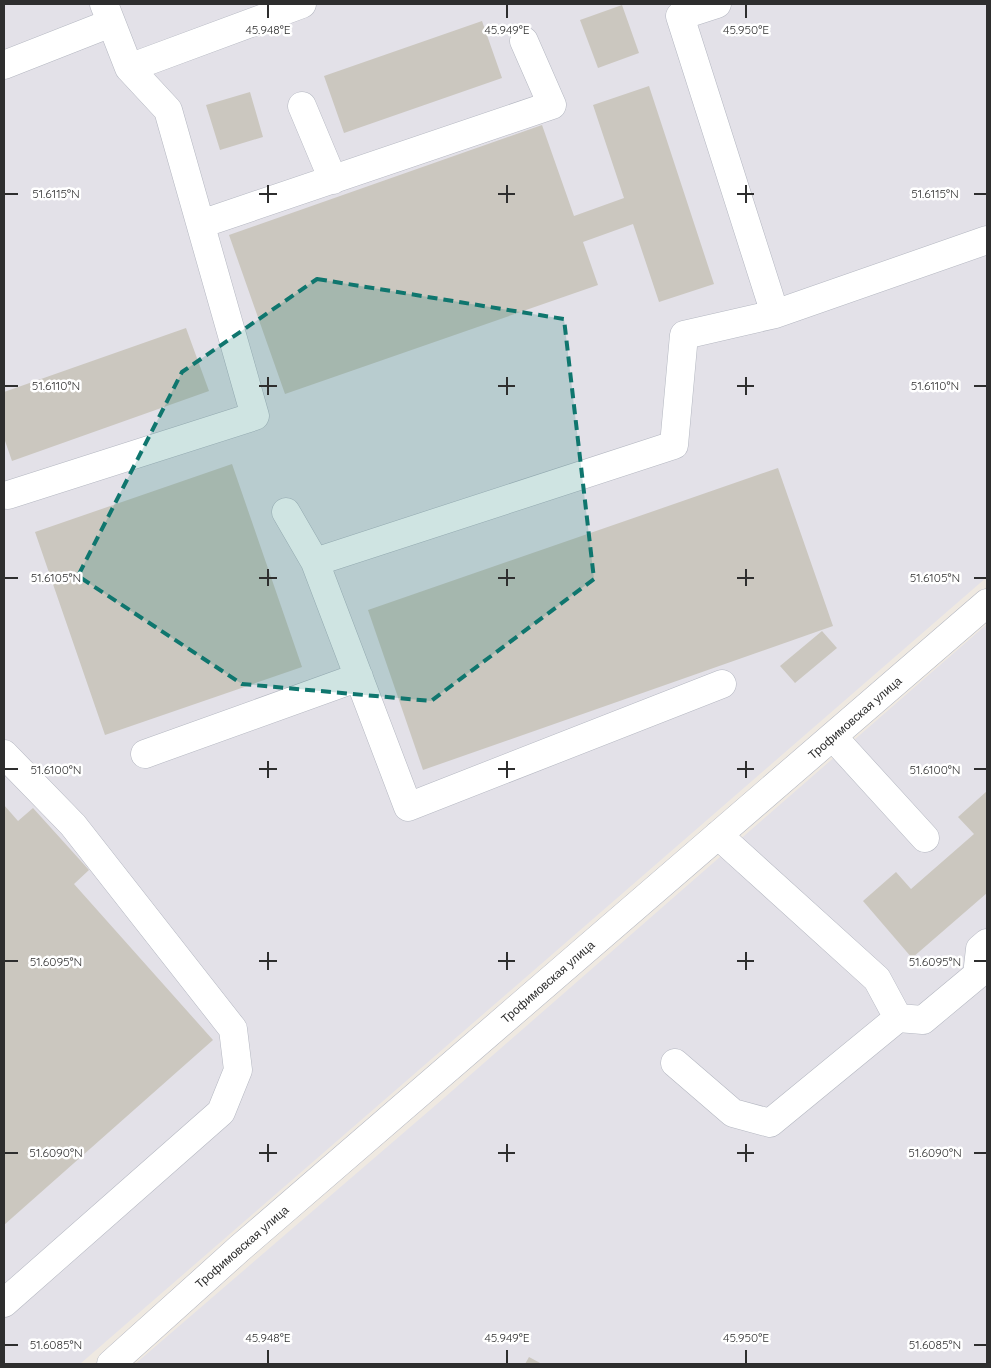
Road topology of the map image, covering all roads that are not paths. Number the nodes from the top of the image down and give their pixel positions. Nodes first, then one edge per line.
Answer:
1 (302, 4) edge
2 (717, 4) edge
3 (679, 10) edge
4 (108, 13) edge
5 (524, 42) dead end
6 (4, 65) edge
7 (129, 68) junction
8 (302, 106) dead end
9 (333, 180) junction
10 (200, 224) junction
11 (987, 240) edge
12 (775, 314) junction
13 (8, 495) dead end
14 (286, 512) dead end
15 (315, 562) junction
16 (987, 603) edge
17 (359, 677) junction
18 (722, 684) dead end
19 (833, 737) junction
20 (4, 754) edge
21 (145, 754) dead end
22 (718, 835) junction
23 (925, 838) dead end
24 (987, 943) edge
25 (898, 1018) junction
26 (675, 1063) dead end
27 (4, 1303) edge
28 (111, 1364) edge

1 - 7 street
2 - 3 street
3 - 12 street
4 - 6 street
4 - 7 street
5 - 9 street
7 - 10 street
8 - 9 street
9 - 10 street
10 - 13 street
11 - 12 street
12 - 15 street
14 - 15 street
15 - 17 street
16 - 19 street, Трофимовская улица
17 - 18 street
17 - 21 street
19 - 22 street, Трофимовская улица
19 - 23 street
20 - 27 street
22 - 25 street
22 - 28 street, Трофимовская улица
24 - 25 street
25 - 26 street

